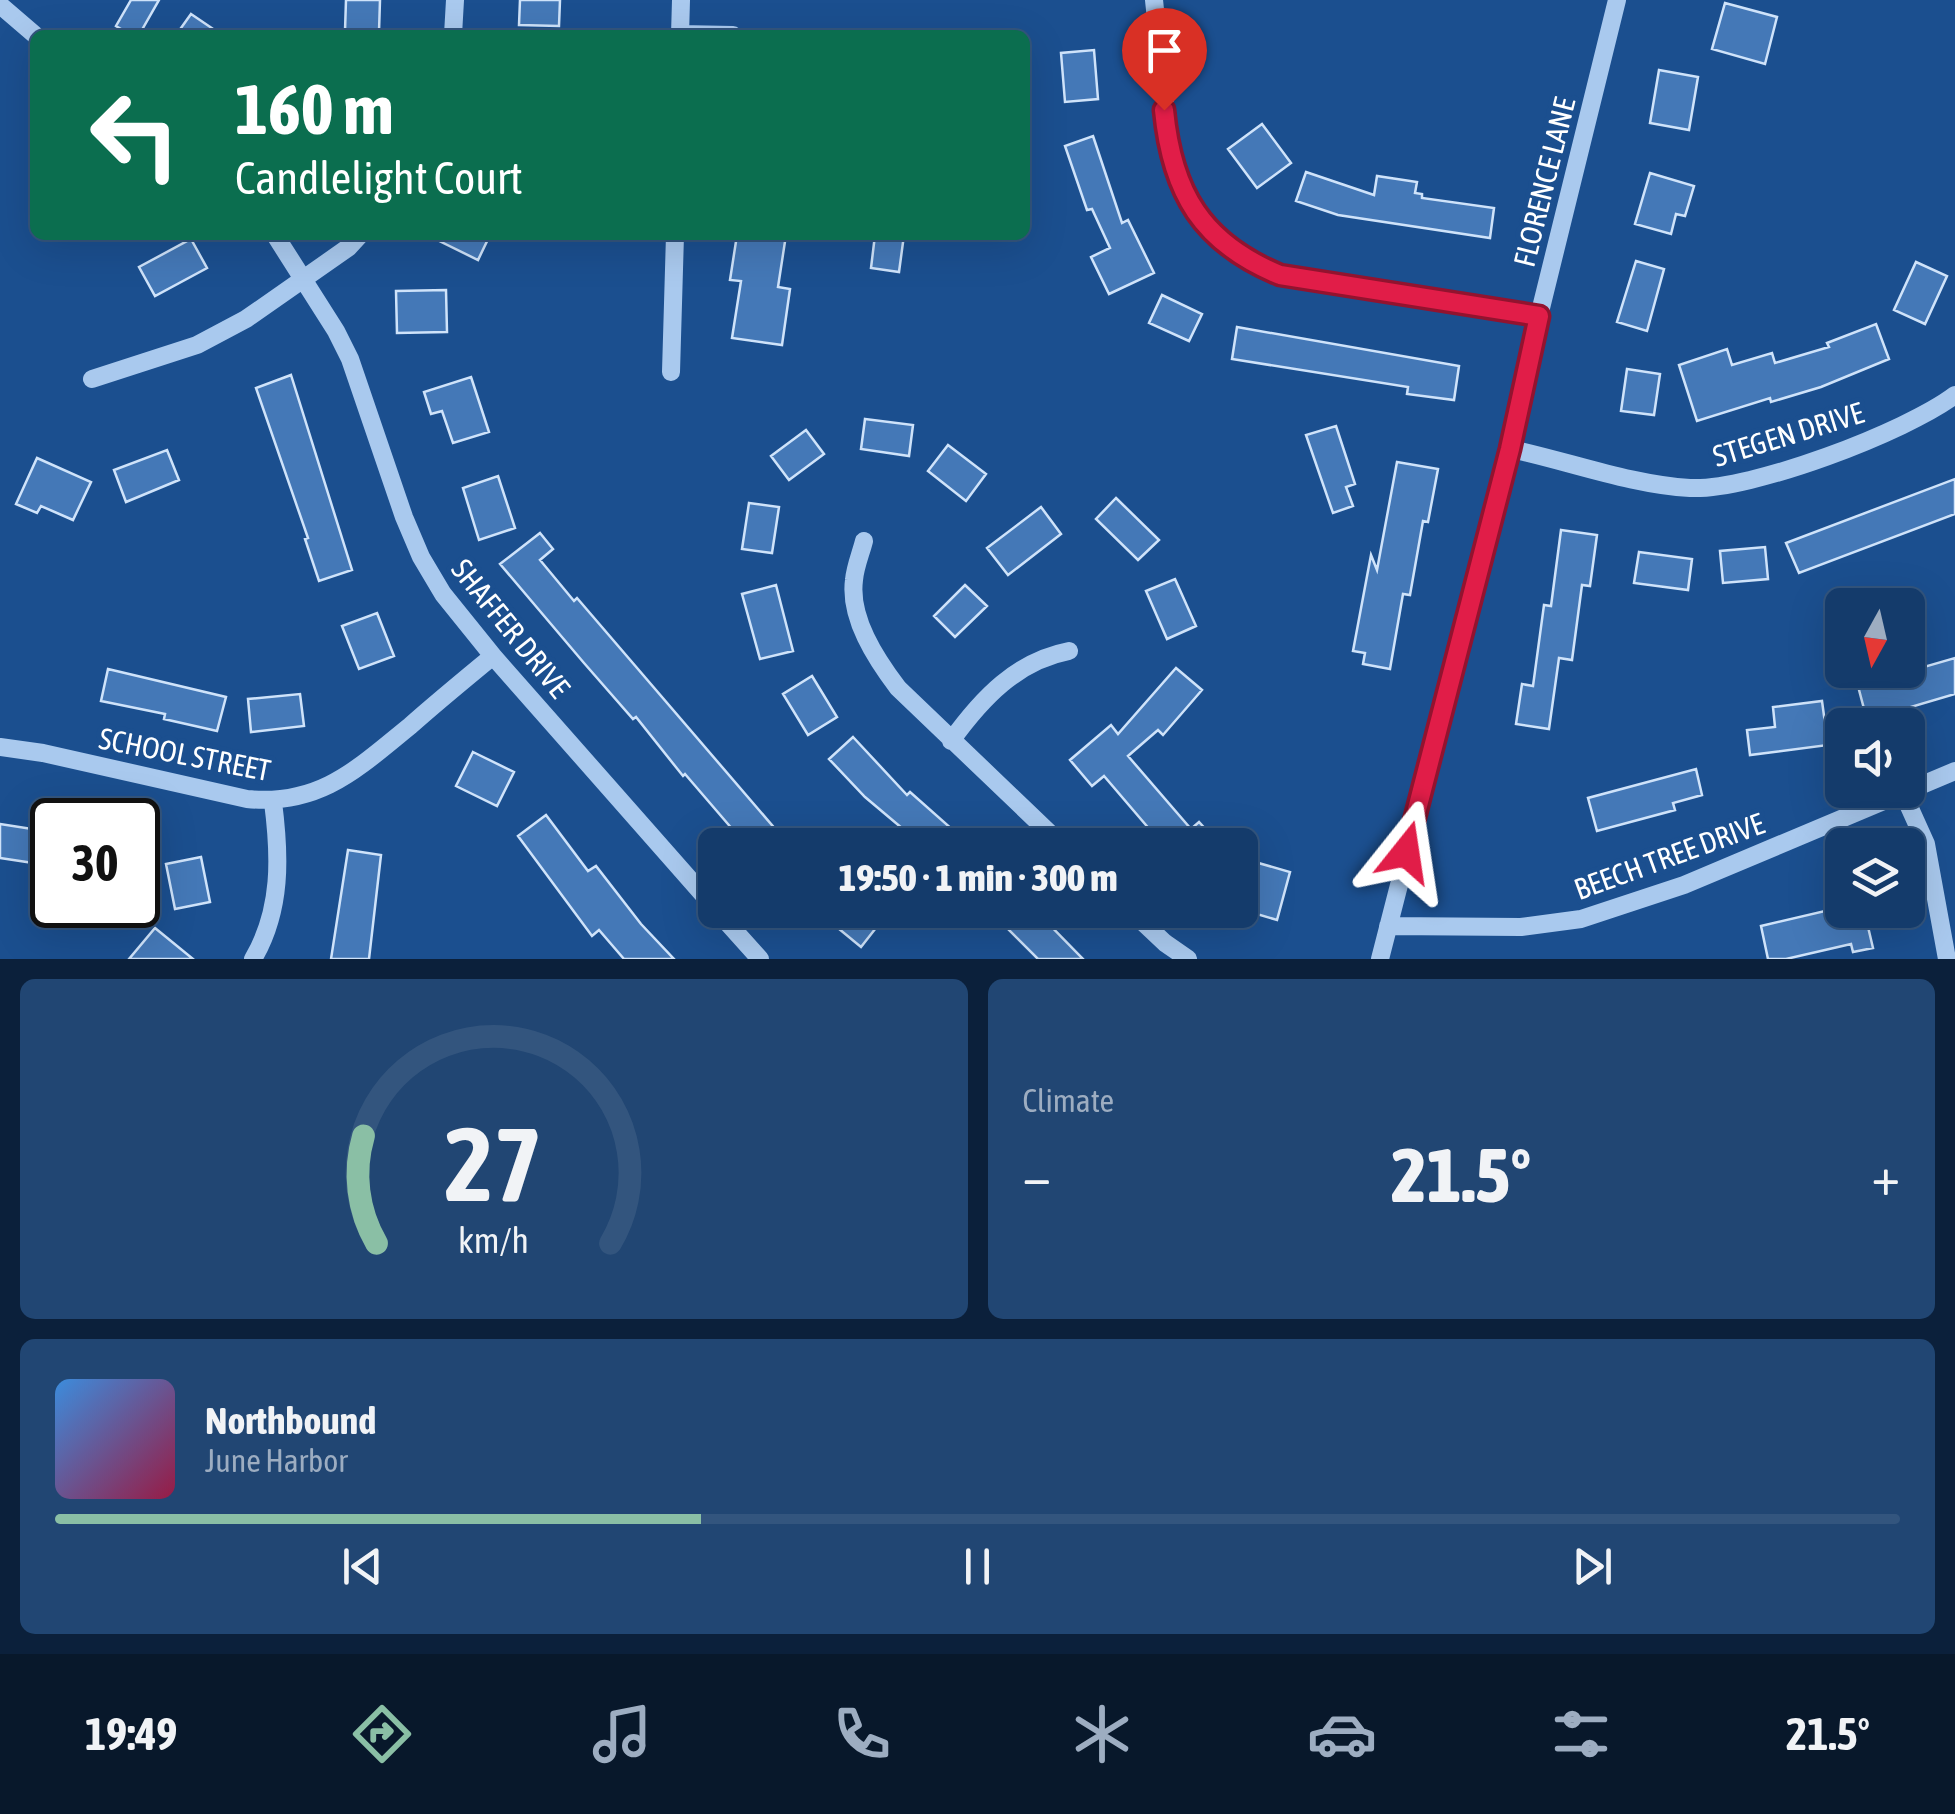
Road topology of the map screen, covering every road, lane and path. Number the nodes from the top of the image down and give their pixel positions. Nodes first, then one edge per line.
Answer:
1 (455, 0) edge
2 (681, 0) edge
3 (1154, 0) edge
4 (1617, 0) edge
5 (0, 5) edge
6 (453, 30) edge
7 (680, 30) edge
8 (30, 31) edge
9 (278, 240) edge
10 (354, 240) edge
11 (674, 240) edge
12 (304, 280) junction
13 (1539, 316) junction
14 (671, 372) dead end
15 (92, 379) dead end
16 (1955, 395) edge
17 (1510, 449) junction
18 (864, 541) dead end
19 (1070, 651) dead end
20 (492, 656) junction
21 (952, 740) junction
22 (0, 747) edge
23 (1955, 770) edge
24 (1925, 783) edge
25 (273, 802) junction
26 (1866, 808) edge
27 (1909, 808) edge
28 (1044, 828) edge
29 (698, 889) edge
30 (1388, 926) junction
31 (733, 928) edge
32 (1149, 928) edge
33 (253, 959) edge
34 (760, 959) edge
35 (1188, 959) edge
36 (1380, 959) edge
37 (1947, 959) edge

1 - 6 street
2 - 7 street
3 - 13 street
4 - 13 street, FLORENCE LANE
5 - 8 street
9 - 12 street, SHAFFER DRIVE
10 - 12 street
11 - 14 street
12 - 15 street
12 - 20 street, SHAFFER DRIVE
13 - 17 street, FLORENCE LANE
16 - 17 street, STEGEN DRIVE
17 - 30 street, FLORENCE LANE
18 - 21 street
19 - 21 street
20 - 25 street, SCHOOL STREET
20 - 29 street, SHAFFER DRIVE
21 - 28 street
22 - 25 street, SCHOOL STREET
23 - 24 street, BEECH TREE DRIVE
25 - 33 street
26 - 30 street, BEECH TREE DRIVE
27 - 37 street
30 - 36 street, FLORENCE LANE
31 - 34 street, SHAFFER DRIVE
32 - 35 street

